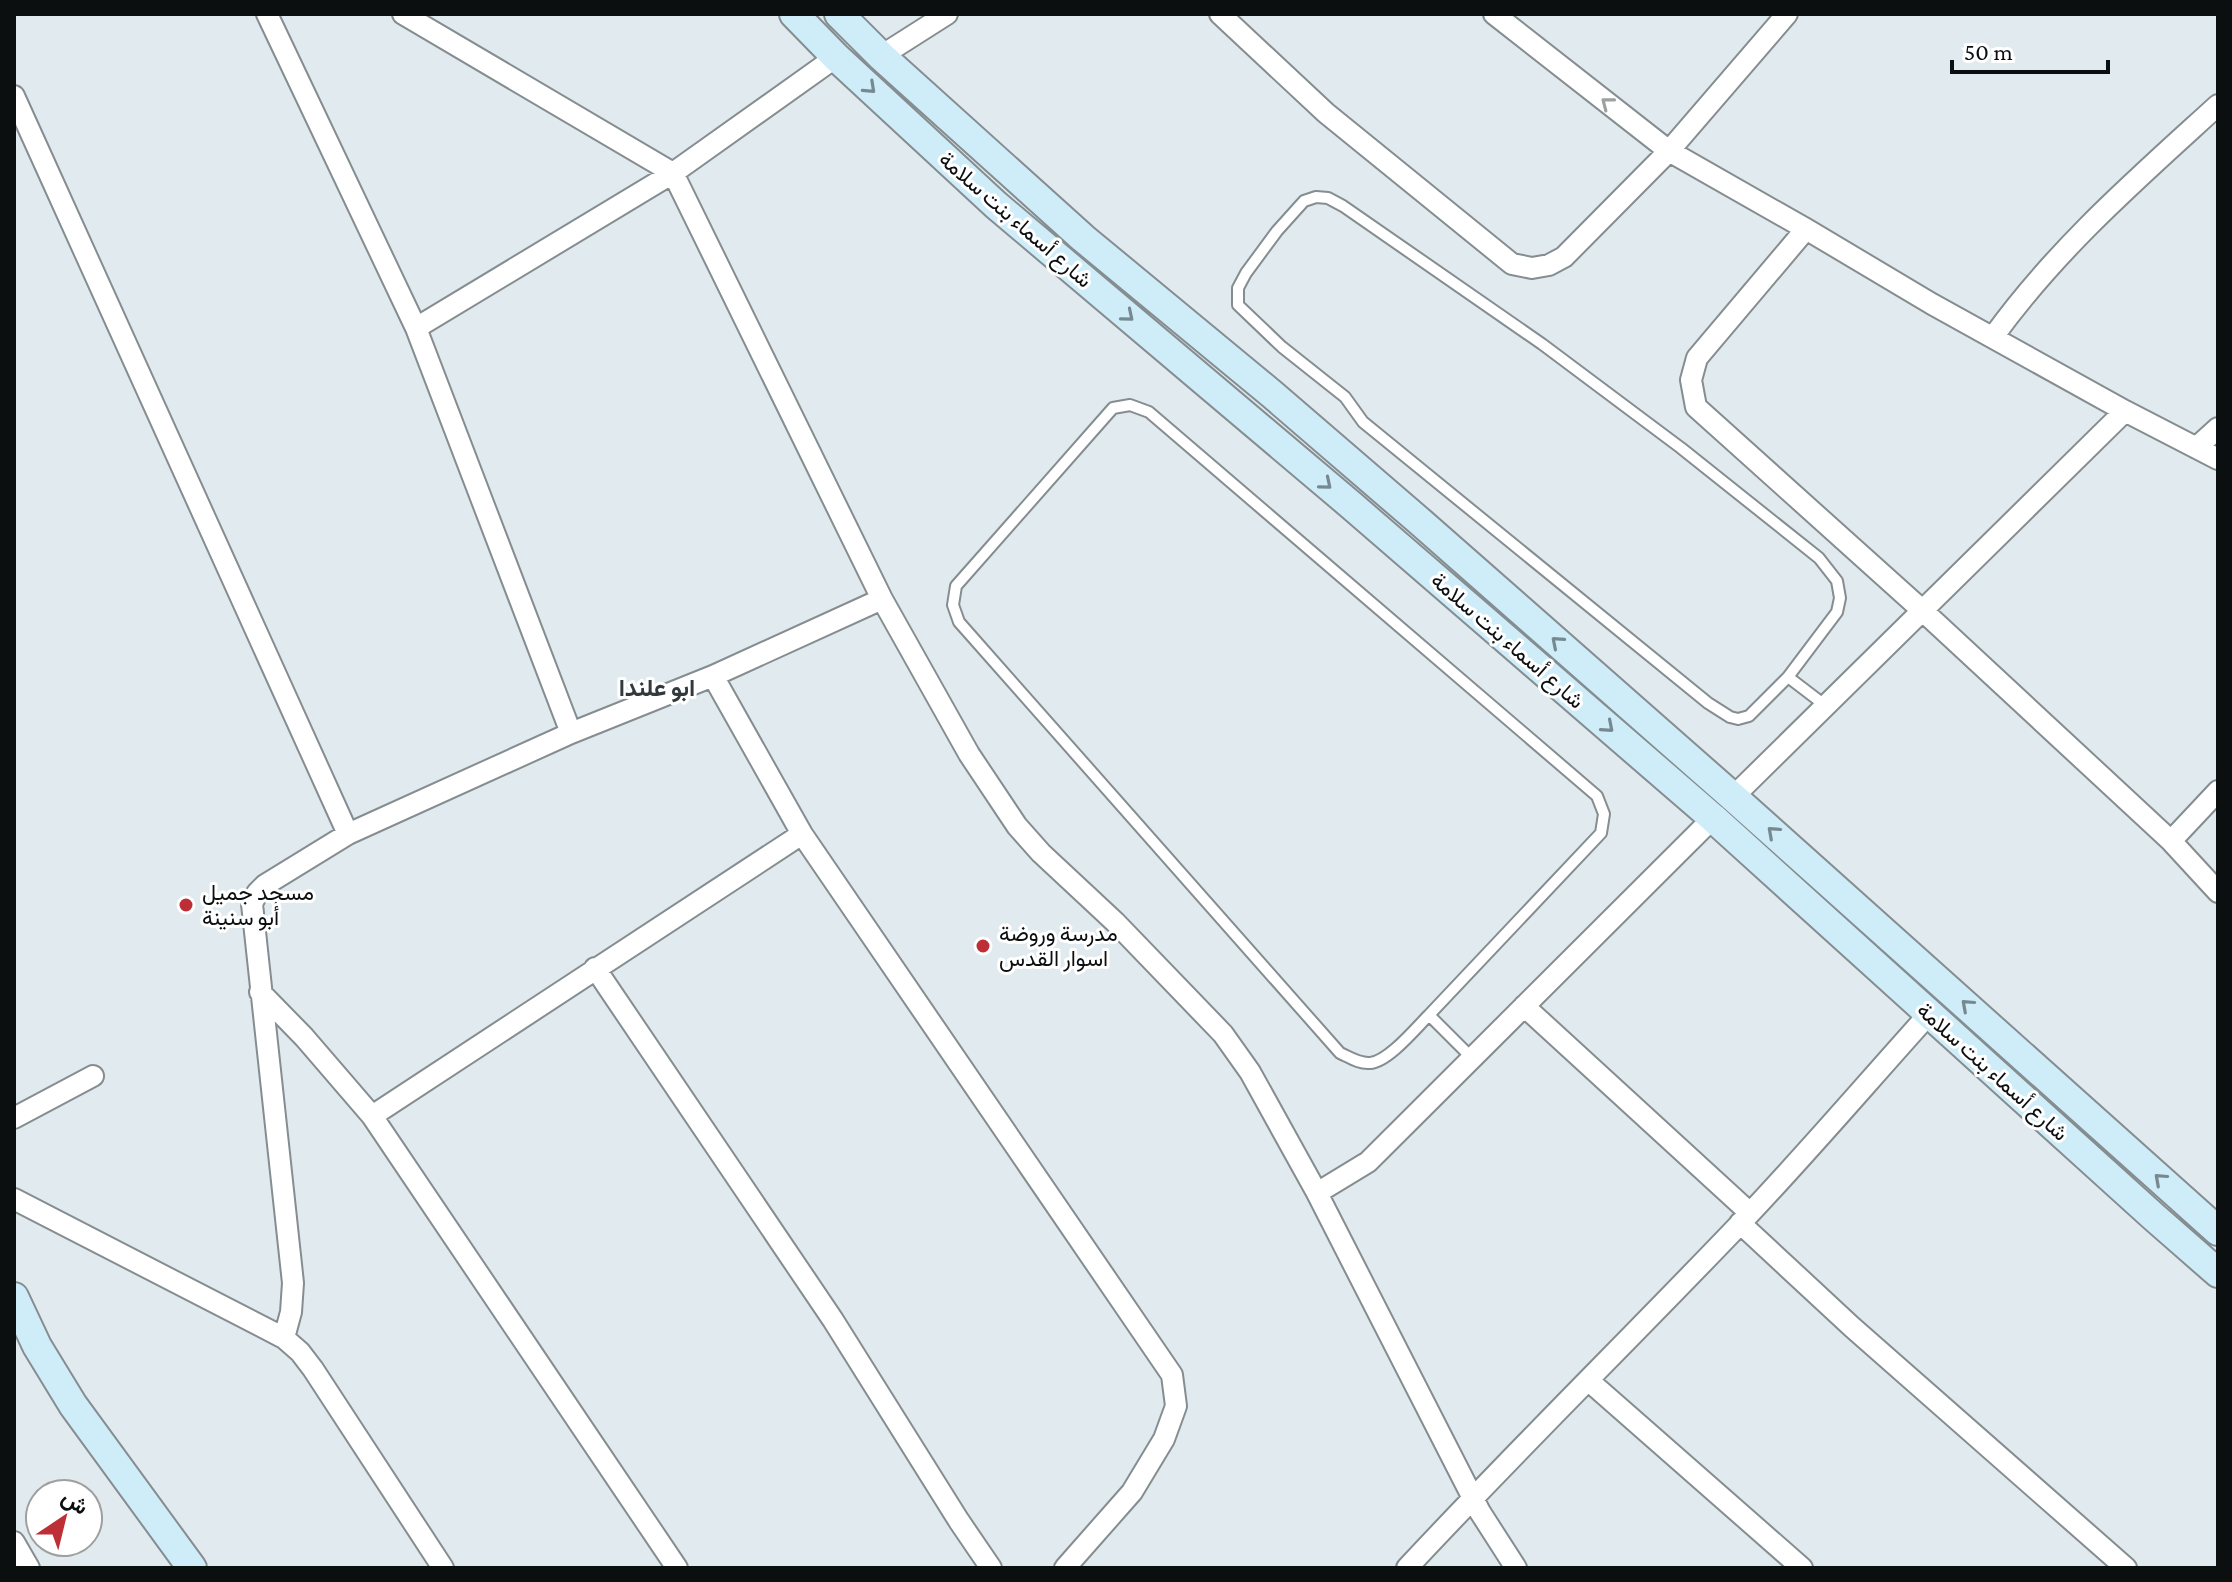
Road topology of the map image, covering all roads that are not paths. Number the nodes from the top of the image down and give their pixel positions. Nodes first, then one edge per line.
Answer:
1 (267, 14) edge
2 (403, 14) edge
3 (794, 14) edge
4 (839, 14) edge
5 (947, 14) edge
6 (1220, 14) edge
7 (1494, 14) edge
8 (1784, 15) edge
9 (881, 56) junction
10 (836, 57) junction
11 (14, 96) edge
12 (2218, 105) edge
13 (1669, 151) junction
14 (673, 173) junction
15 (1806, 229) junction
16 (416, 328) junction
17 (1993, 337) junction
18 (2125, 411) junction
19 (2218, 428) edge
20 (2196, 448) junction
21 (2218, 459) edge
22 (882, 599) junction
23 (1923, 611) junction
24 (713, 676) junction
25 (1788, 677) junction
26 (1826, 706) junction
27 (571, 733) junction
28 (2218, 791) edge
29 (1733, 797) junction
30 (1713, 818) junction
31 (348, 834) junction
32 (802, 834) junction
33 (2171, 841) junction
34 (2218, 892) edge
35 (595, 968) junction
36 (260, 992) junction
37 (1524, 1006) junction
38 (1929, 1014) junction
39 (1429, 1015) junction
40 (1472, 1058) junction
41 (93, 1076) dead end
42 (372, 1116) junction
43 (14, 1118) edge
44 (1317, 1193) junction
45 (14, 1199) edge
46 (1745, 1218) junction
47 (2218, 1231) edge
48 (2218, 1273) edge
49 (14, 1297) edge
50 (284, 1338) junction
51 (1589, 1381) junction
52 (1473, 1497) junction
53 (14, 1542) edge
54 (29, 1568) edge
55 (192, 1568) edge
56 (443, 1568) edge
57 (677, 1568) edge
58 (991, 1568) edge
59 (1065, 1568) edge
60 (1407, 1568) edge
61 (1516, 1568) edge
62 (1802, 1568) edge
63 (2126, 1568) edge

1 - 16 street
2 - 14 street
3 - 10 main road, شارع أسماء بنت سلامة
4 - 9 main road, شارع أسماء بنت سلامة
5 - 9 street
6 - 13 street
13 -> 7 street
8 - 13 street
29 -> 9 main road, شارع أسماء بنت سلامة
10 - 14 street
10 -> 30 main road, شارع أسماء بنت سلامة
11 - 31 street
12 - 17 street
13 - 15 street
14 - 16 street
14 - 22 street
15 - 17 street
15 - 23 street
16 - 27 street
17 - 18 street
18 - 20 street
18 - 23 street
19 - 20 street
20 - 21 street
22 - 24 street
22 - 44 street
23 - 26 street
23 - 33 street
24 - 27 street
24 - 32 street
25 - 25 lane
25 - 26 lane
26 - 29 street
27 - 31 street
28 - 33 street
47 -> 29 main road, شارع أسماء بنت سلامة
30 - 37 street
30 - 38 main road, شارع أسماء بنت سلامة
31 - 36 street
32 - 35 street
32 - 59 street
33 - 34 street
35 - 42 street
35 - 58 street
36 - 42 street
36 - 50 street
37 - 40 street
37 - 46 street
38 - 46 street
38 - 48 main road, شارع أسماء بنت سلامة
39 - 39 lane
39 - 40 lane
40 - 44 street
41 - 43 street
42 - 57 street
44 - 52 street
45 - 50 street
46 - 51 street
46 - 63 street
49 - 55 main road
50 - 56 street
51 - 52 street
51 - 62 street
52 - 60 street
52 - 61 street
53 - 54 street

